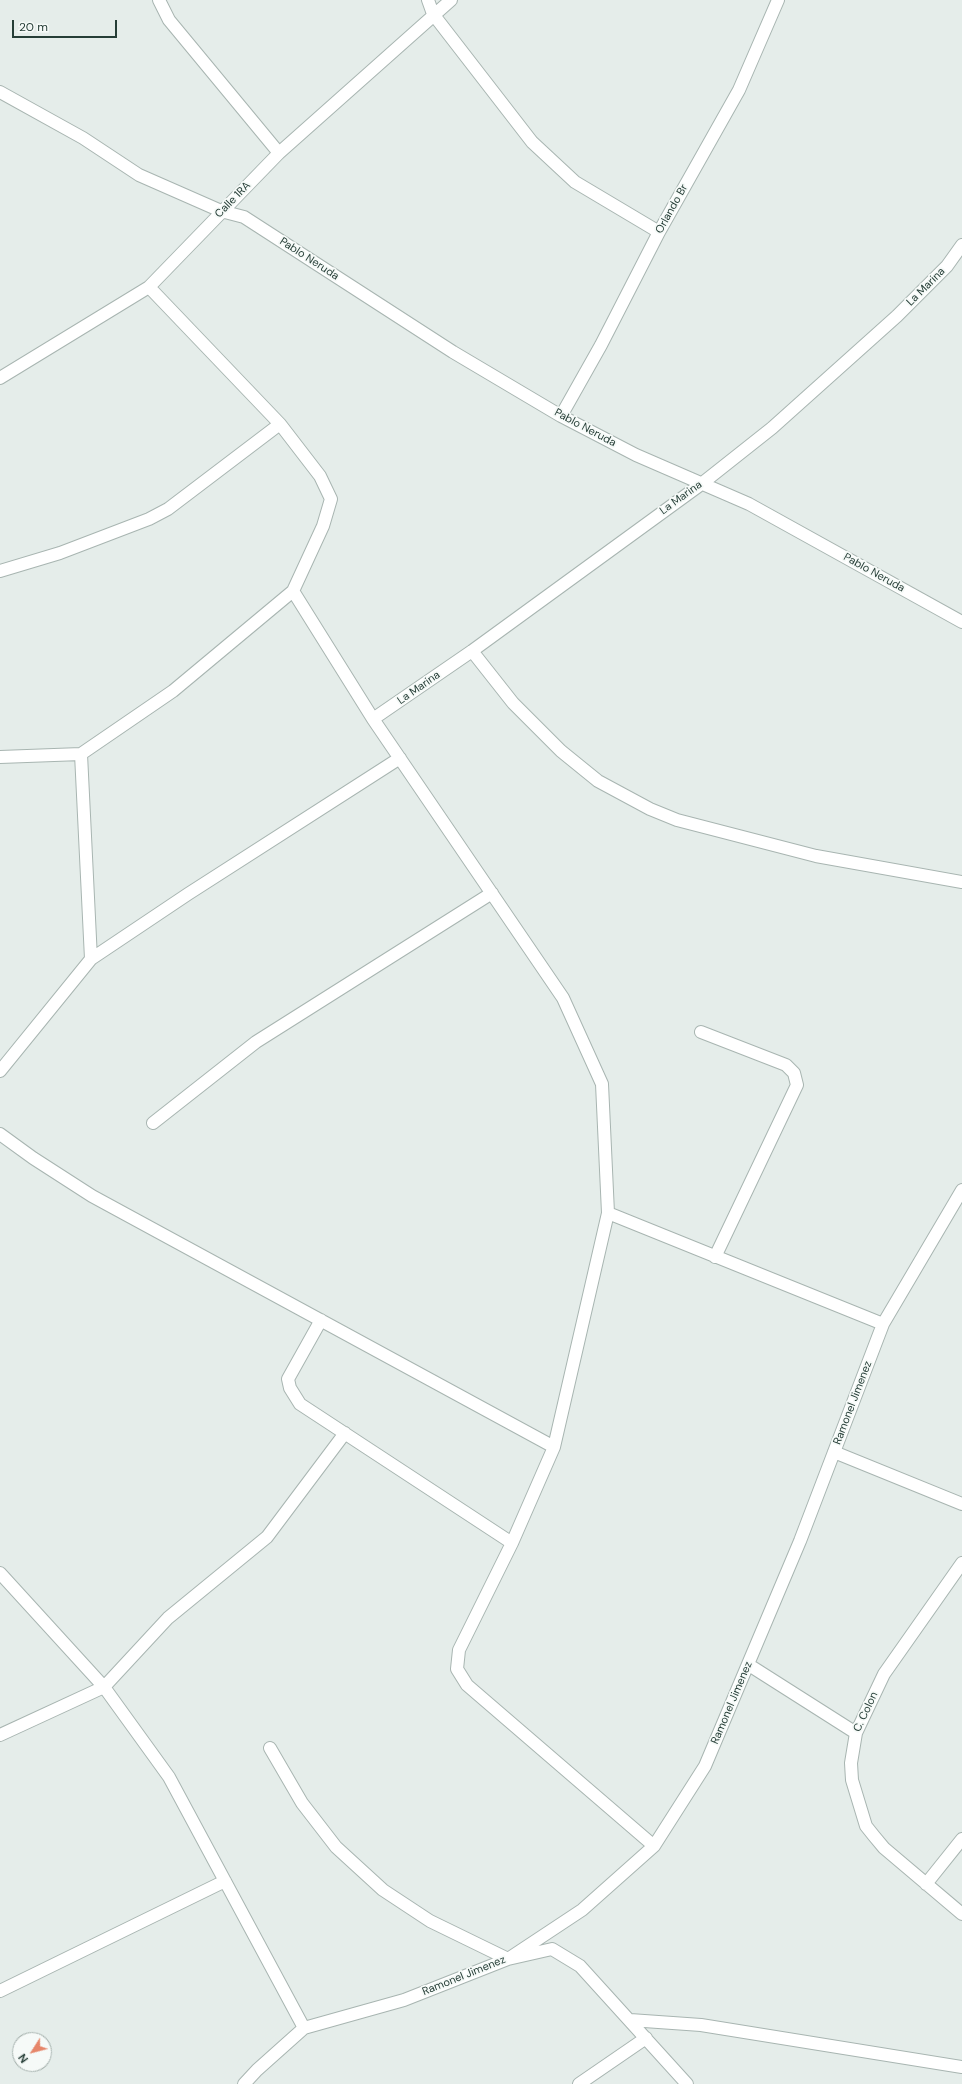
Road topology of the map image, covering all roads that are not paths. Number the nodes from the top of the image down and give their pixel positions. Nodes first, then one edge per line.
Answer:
1 (159, 0) edge
2 (428, 0) edge
3 (451, 0) edge
4 (778, 0) edge
5 (434, 14) junction
6 (0, 92) edge
7 (279, 153) junction
8 (221, 212) junction
9 (659, 232) junction
10 (962, 245) edge
11 (149, 287) junction
12 (0, 378) edge
13 (561, 416) junction
14 (280, 424) junction
15 (700, 485) junction
16 (0, 571) edge
17 (293, 591) junction
18 (962, 622) edge
19 (472, 651) junction
20 (373, 719) junction
21 (81, 754) junction
22 (0, 757) edge
23 (400, 758) junction
24 (962, 882) edge
25 (492, 893) junction
26 (91, 959) junction
27 (702, 1032) dead end
28 (0, 1072) edge
29 (153, 1123) dead end
30 (0, 1134) edge
31 (962, 1190) edge
32 (608, 1213) junction
33 (715, 1257) junction
34 (321, 1320) junction
35 (883, 1324) junction
36 (345, 1434) junction
37 (554, 1447) junction
38 (834, 1452) junction
39 (962, 1504) edge
40 (512, 1543) junction
41 (962, 1563) edge
42 (0, 1574) edge
43 (748, 1665) junction
44 (104, 1687) junction
45 (856, 1733) junction
46 (0, 1735) edge
47 (270, 1748) dead end
48 (962, 1839) edge
49 (654, 1846) junction
50 (225, 1881) junction
51 (926, 1884) junction
52 (962, 1914) edge
53 (508, 1959) junction
54 (0, 1991) edge
55 (630, 2020) junction
56 (304, 2028) junction
57 (646, 2038) junction
58 (962, 2067) edge
59 (244, 2084) edge
60 (579, 2084) edge
61 (687, 2084) edge

1 - 7 street
2 - 5 street
3 - 5 street, Calle 1RA
4 - 9 street, Orlando Br
5 - 7 street, Calle 1RA
5 - 9 street
6 - 8 street, Pablo Neruda
7 - 8 street, Calle 1RA
8 - 11 street, Calle 1RA
8 - 13 street, Pablo Neruda
9 - 13 street, Orlando Br
10 - 15 street, La Marina
11 - 12 street, Calle 1RA
11 - 14 street
13 - 15 street, Pablo Neruda
14 - 16 street
14 - 17 street
15 - 18 street, Pablo Neruda
15 - 19 street, La Marina
17 - 20 street
17 - 21 street
19 - 20 street, La Marina
19 - 24 street
20 - 23 street
21 - 22 street
21 - 26 street
23 - 25 street
23 - 26 street
25 - 29 street
25 - 32 street
26 - 28 street
27 - 33 street
30 - 34 street
31 - 35 street, Ramonel Jimenez
32 - 33 street
32 - 37 street
33 - 35 street
34 - 36 street
34 - 37 street
35 - 38 street, Ramonel Jimenez
36 - 40 street
36 - 44 street
37 - 40 street
38 - 39 street
38 - 43 street, Ramonel Jimenez
40 - 49 street
41 - 45 street, C. Colon
42 - 44 street
43 - 45 street
43 - 49 street, Ramonel Jimenez
44 - 46 street
44 - 50 street
45 - 51 street, C. Colon
47 - 53 street
48 - 51 street
49 - 53 street, Ramonel Jimenez
50 - 54 street
50 - 56 street
51 - 52 street, C. Colon
53 - 55 street
53 - 56 street, Ramonel Jimenez
55 - 57 street
55 - 58 street
56 - 59 street
57 - 60 street
57 - 61 street

